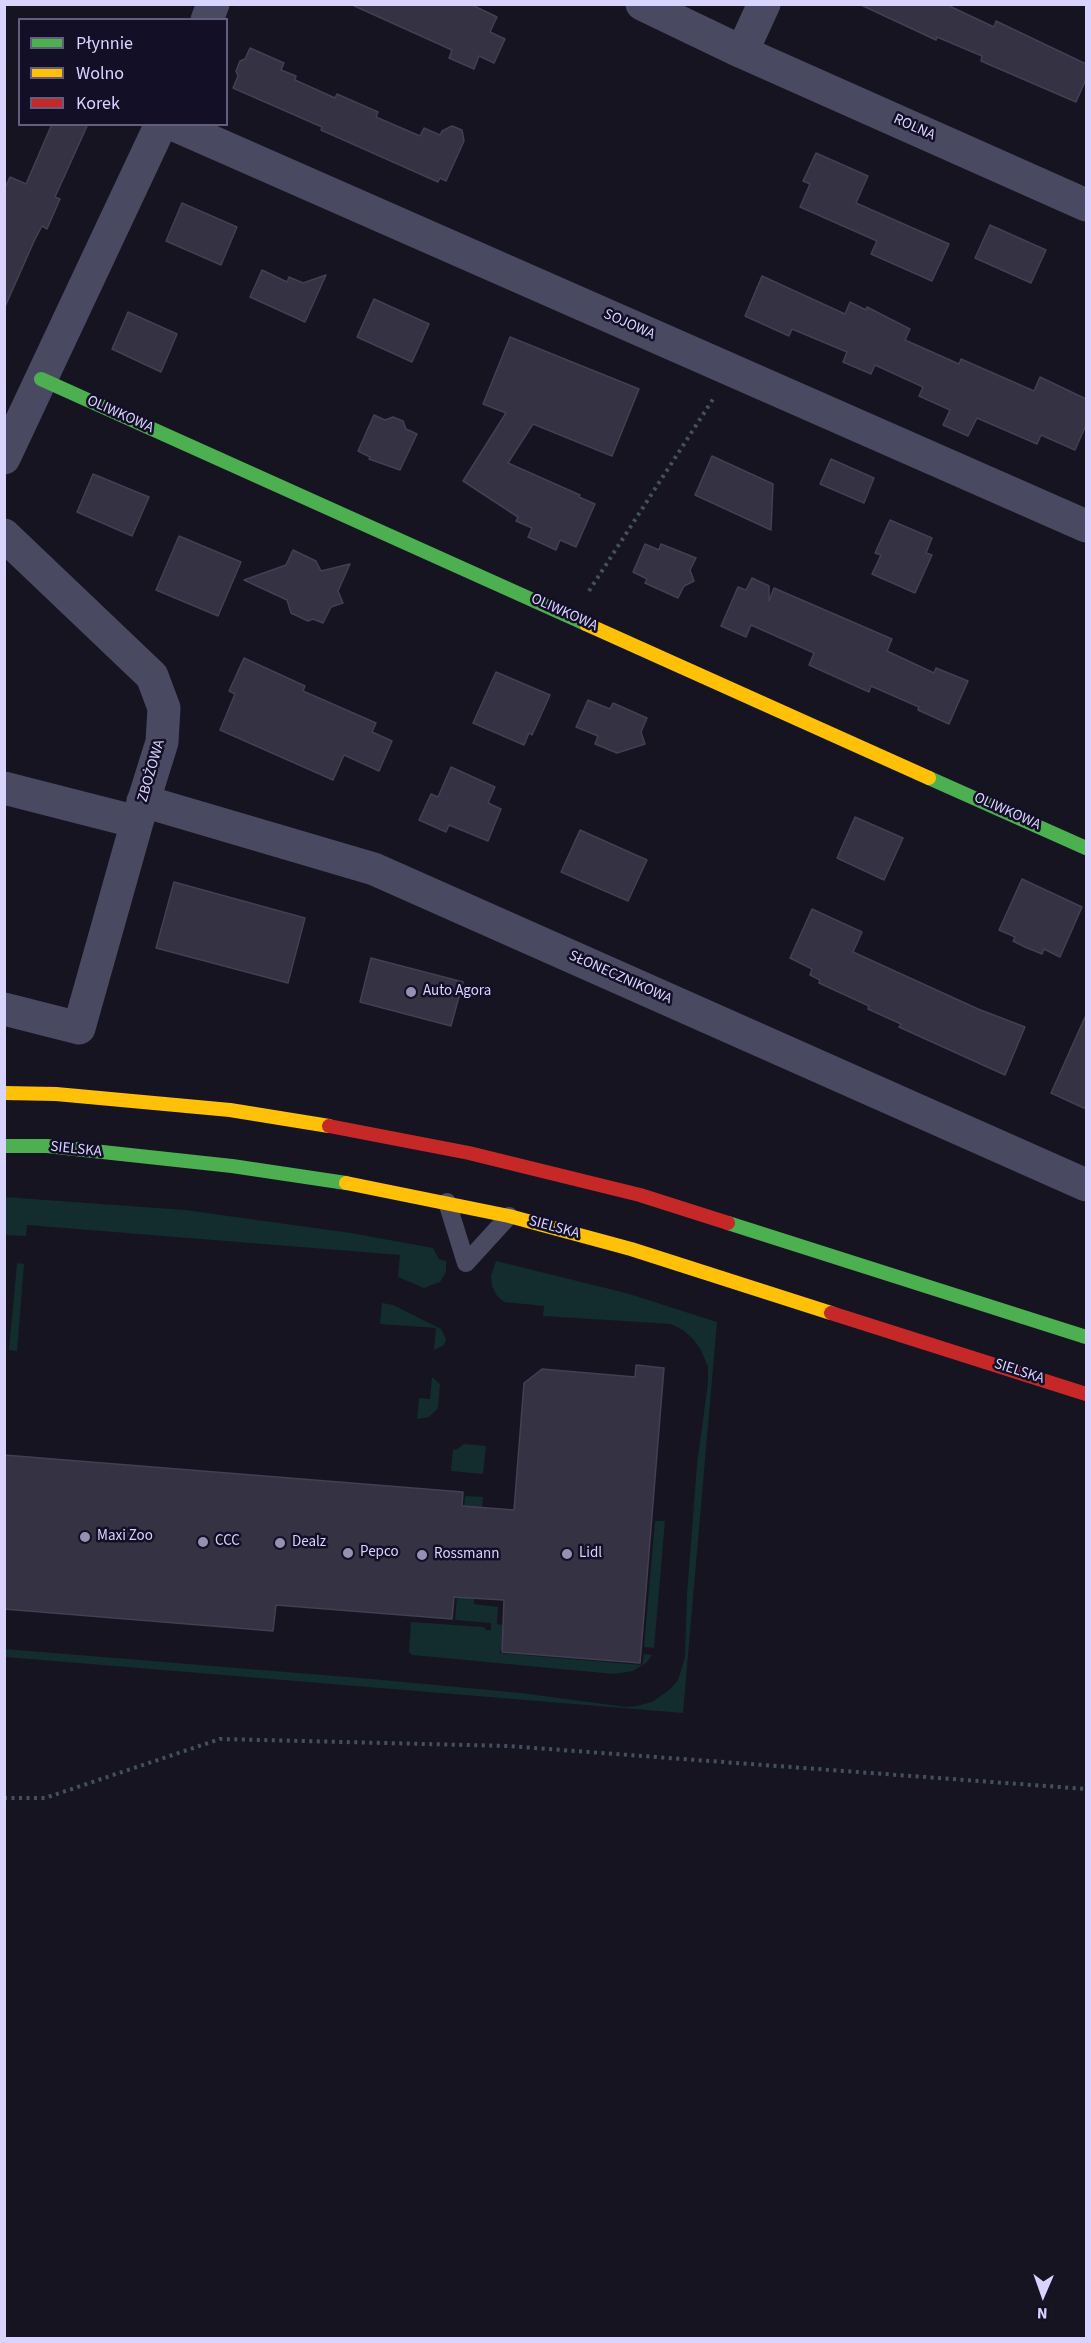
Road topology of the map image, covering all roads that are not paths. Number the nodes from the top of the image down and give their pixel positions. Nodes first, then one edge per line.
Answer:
1 (642, 4) edge
2 (764, 4) edge
3 (742, 52) junction
4 (160, 126) edge
5 (177, 126) edge
6 (1086, 205) edge
7 (41, 379) junction
8 (4, 458) edge
9 (1086, 526) edge
10 (4, 535) edge
11 (4, 788) edge
12 (140, 812) junction
13 (1086, 848) edge
14 (4, 1009) edge
15 (4, 1093) edge
16 (4, 1146) edge
17 (1086, 1185) edge
18 (447, 1202) junction
19 (509, 1216) junction
20 (1086, 1337) edge
21 (1086, 1394) edge

1 - 3 street, ROLNA
2 - 3 street
3 - 6 street, ROLNA
4 - 7 street
5 - 9 street, SOJOWA
7 - 8 street
7 - 13 main road, OLIWKOWA
10 - 12 street, ZBOŻOWA
11 - 12 street, SŁONECZNIKOWA
12 - 14 street, ZBOŻOWA
12 - 17 street, SŁONECZNIKOWA
15 - 20 main road
16 - 18 main road, SIELSKA
18 - 19 main road, SIELSKA
18 - 19 lane
19 - 21 main road, SIELSKA

